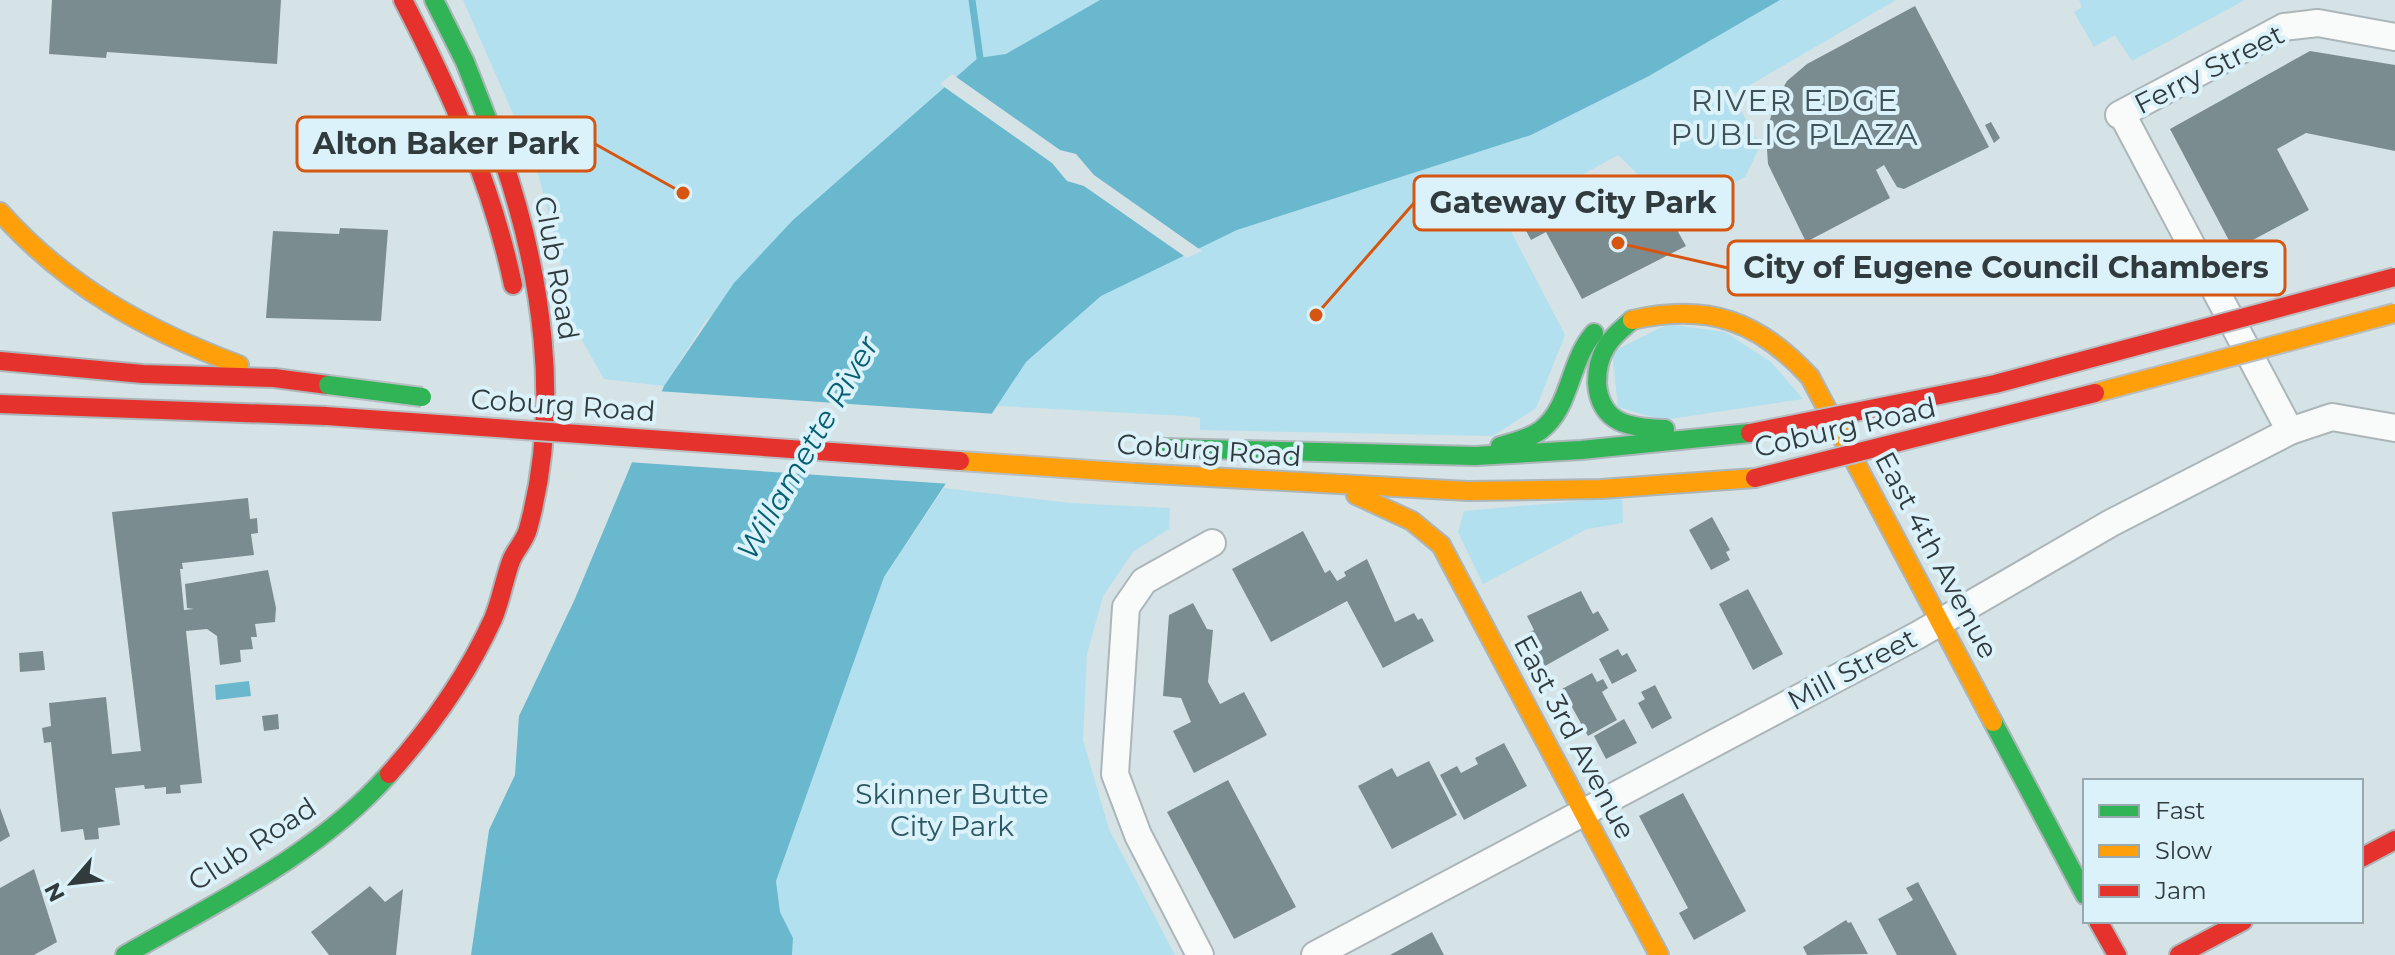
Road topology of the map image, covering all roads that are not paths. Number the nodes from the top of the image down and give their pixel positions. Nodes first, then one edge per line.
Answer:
1 (403, 0) edge
2 (434, 0) edge
3 (2395, 37) edge
4 (0, 212) edge
5 (2395, 277) edge
6 (515, 303) dead end
7 (2395, 313) edge
8 (1632, 320) junction
9 (0, 361) edge
10 (274, 378) junction
11 (445, 399) dead end
12 (0, 404) edge
13 (566, 409) dead end
14 (2395, 428) edge
15 (2290, 431) junction
16 (1750, 433) junction
17 (518, 443) dead end
18 (1152, 448) dead end
19 (1475, 456) junction
20 (1336, 488) junction
21 (1463, 491) junction
22 (504, 532) dead end
23 (1212, 543) dead end
24 (1441, 545) junction
25 (512, 556) junction
26 (1940, 623) junction
27 (1583, 812) junction
28 (2395, 840) edge
29 (2363, 857) edge
30 (2083, 891) edge
31 (2099, 923) edge
32 (2239, 923) edge
33 (125, 955) edge
34 (1200, 955) edge
35 (1315, 955) edge
36 (1659, 955) edge
37 (2117, 955) edge
38 (2179, 955) edge

1 - 6 main road, Club Road
2 - 25 main road, Club Road
3 - 15 street, Ferry Street
4 - 10 main road
5 - 16 main road, Coburg Road, bridge
7 - 21 main road, Coburg Road, bridge
8 - 16 main road
8 - 19 main road, East 4th Avenue
8 - 26 main road, East 4th Avenue
9 - 10 main road, Coburg Road
10 - 11 main road, Coburg Road, bridge
12 - 20 main road, Coburg Road, bridge
13 - 17 main road, Coburg Road
14 - 15 street, Mill Street
15 - 26 street, Mill Street
16 - 19 main road, Coburg Road
18 - 19 main road, Coburg Road
20 - 21 main road, Coburg Road
20 - 24 main road
21 - 24 main road
22 - 25 main road
23 - 34 street
24 - 27 main road, East 3rd Avenue
25 - 33 main road, Club Road
26 - 27 street, Mill Street
26 - 30 main road, East 4th Avenue
27 - 35 street, Mill Street
27 - 36 main road, East 3rd Avenue
28 - 29 main road
31 - 37 main road
32 - 38 main road

